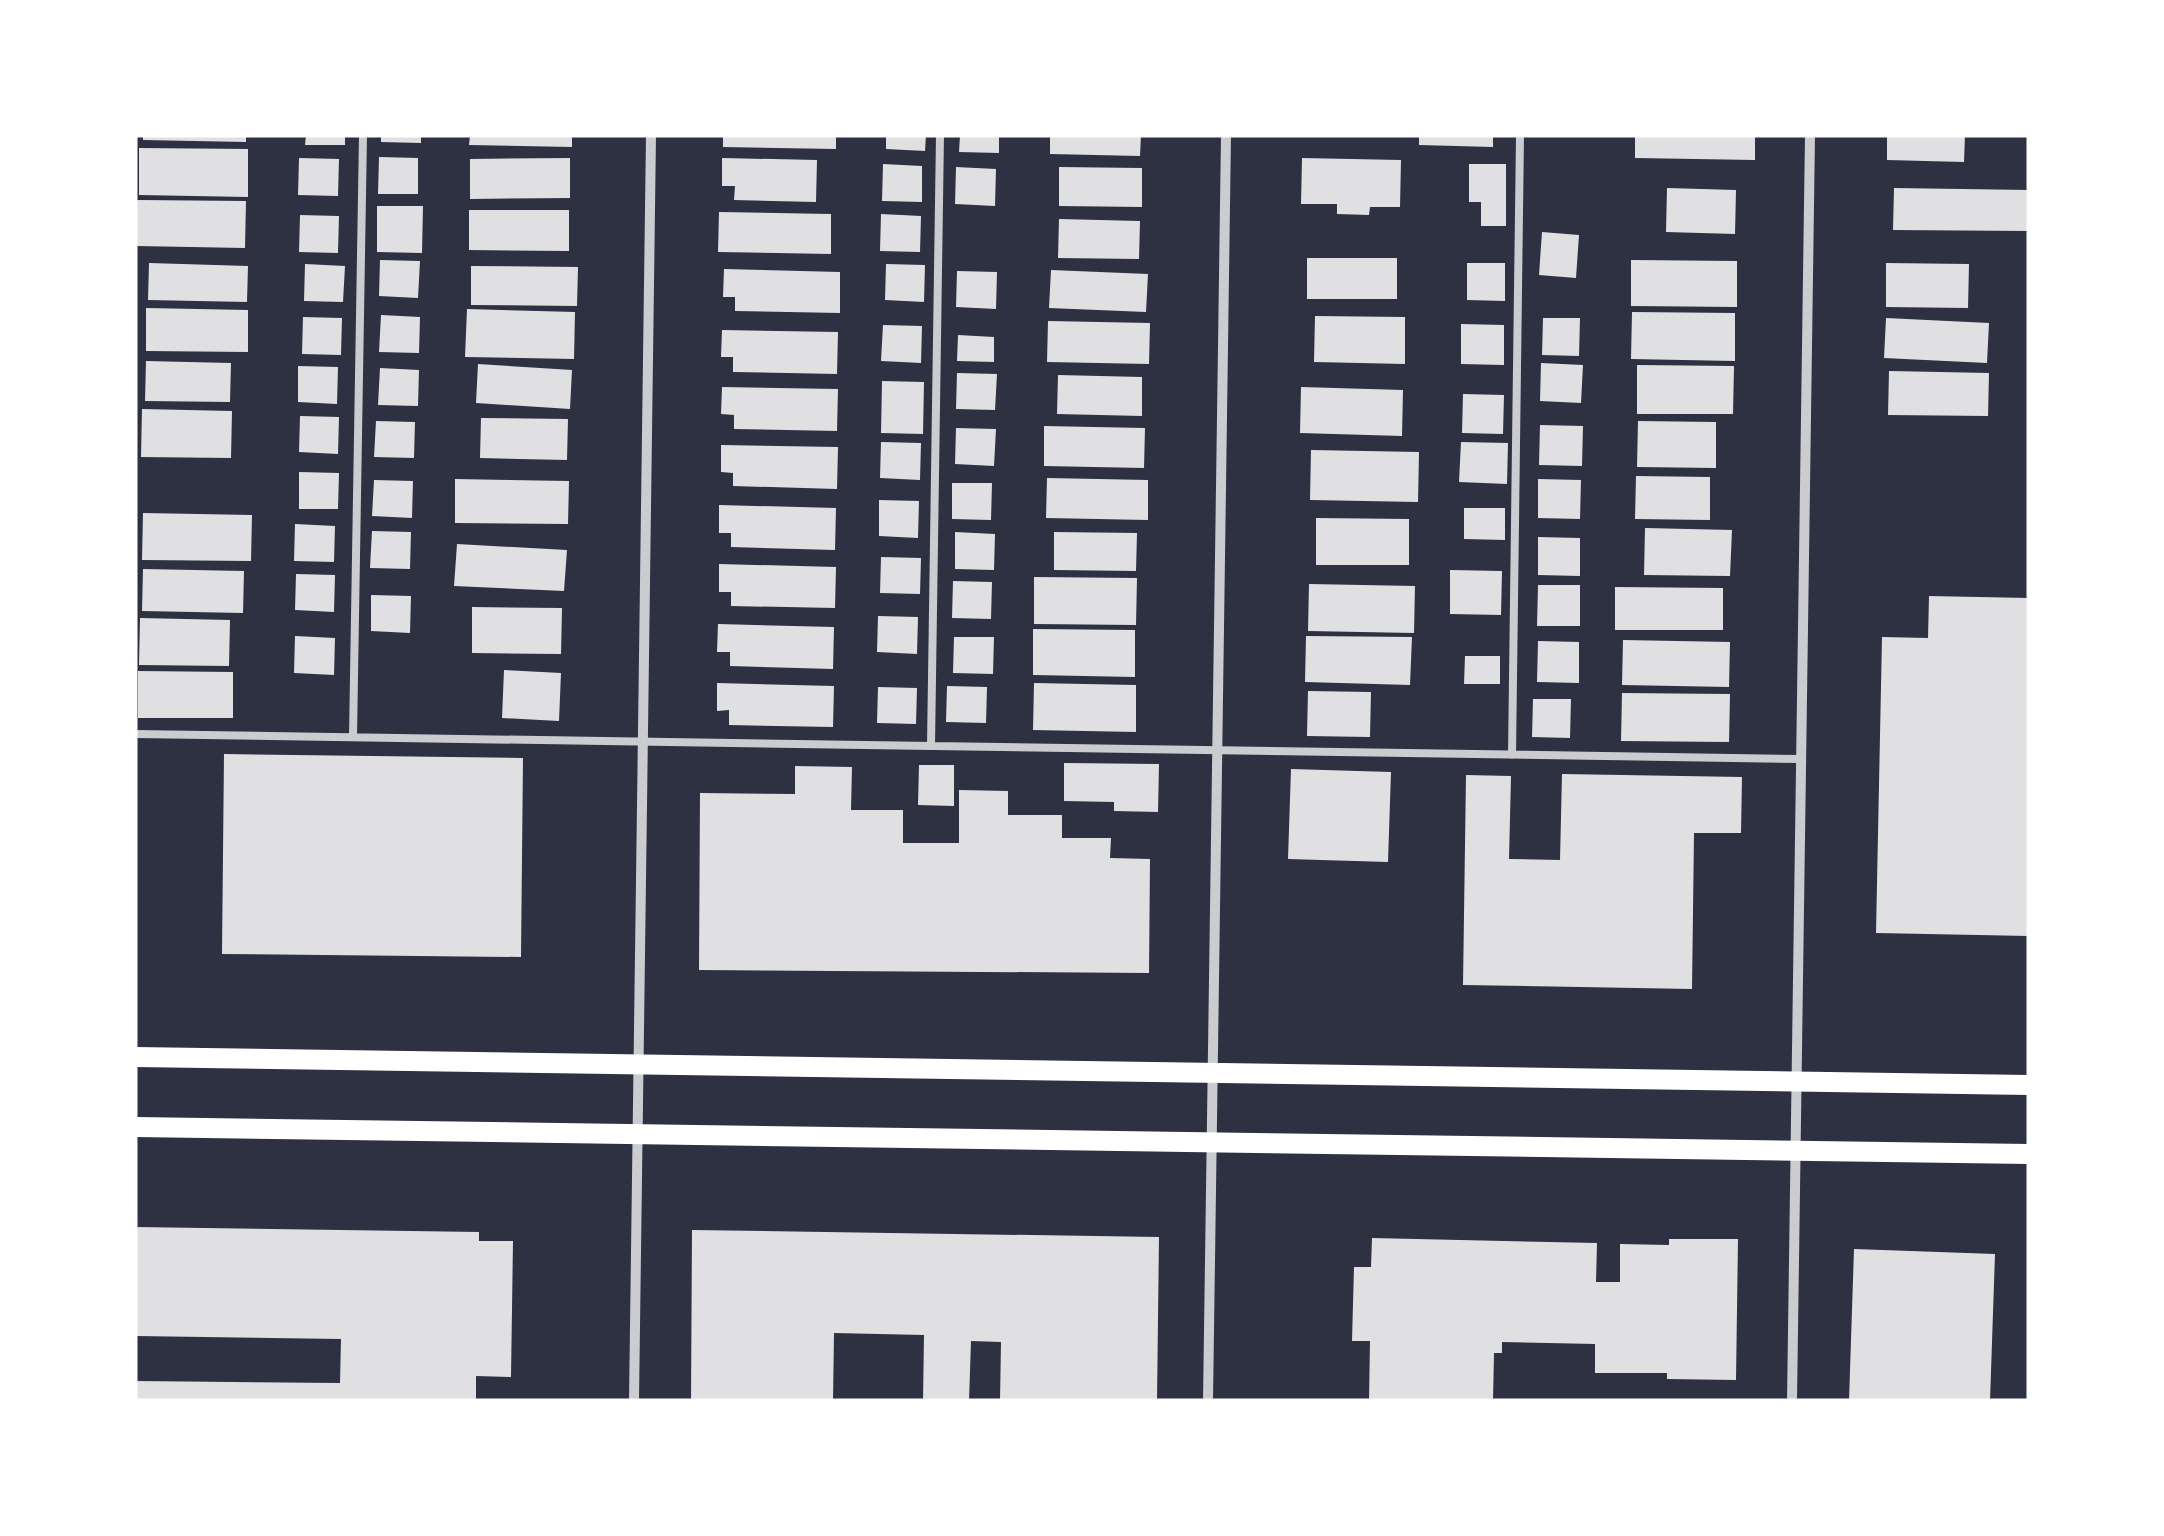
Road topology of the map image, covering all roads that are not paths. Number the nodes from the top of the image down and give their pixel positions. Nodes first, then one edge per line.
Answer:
1 (363, 135) edge
2 (651, 135) edge
3 (940, 135) edge
4 (1226, 135) edge
5 (1520, 135) edge
6 (1810, 135) edge
7 (135, 734) edge
8 (353, 737) junction
9 (643, 742) junction
10 (931, 746) junction
11 (1217, 750) junction
12 (1512, 755) junction
13 (1801, 759) junction
14 (135, 1057) edge
15 (638, 1064) junction
16 (1212, 1074) junction
17 (1796, 1082) junction
18 (2029, 1085) edge
19 (135, 1128) edge
20 (638, 1135) junction
21 (1212, 1144) junction
22 (1796, 1151) junction
23 (2029, 1154) edge
24 (634, 1401) edge
25 (1208, 1401) edge
26 (1792, 1401) edge

1 - 8 lane
2 - 9 street
3 - 10 lane
4 - 11 street
5 - 12 lane
6 - 13 street
7 - 8 lane
8 - 9 lane
9 - 10 lane
9 - 15 street
10 - 11 lane
11 - 12 lane
11 - 16 street
12 - 13 lane
13 - 17 street
14 - 15 main road
15 - 16 main road
15 - 20 street
16 - 17 main road
16 - 21 street
17 - 18 main road
17 - 22 street
19 - 20 main road
20 - 21 main road
20 - 24 street
21 - 22 main road
21 - 25 street
22 - 23 main road
22 - 26 street

